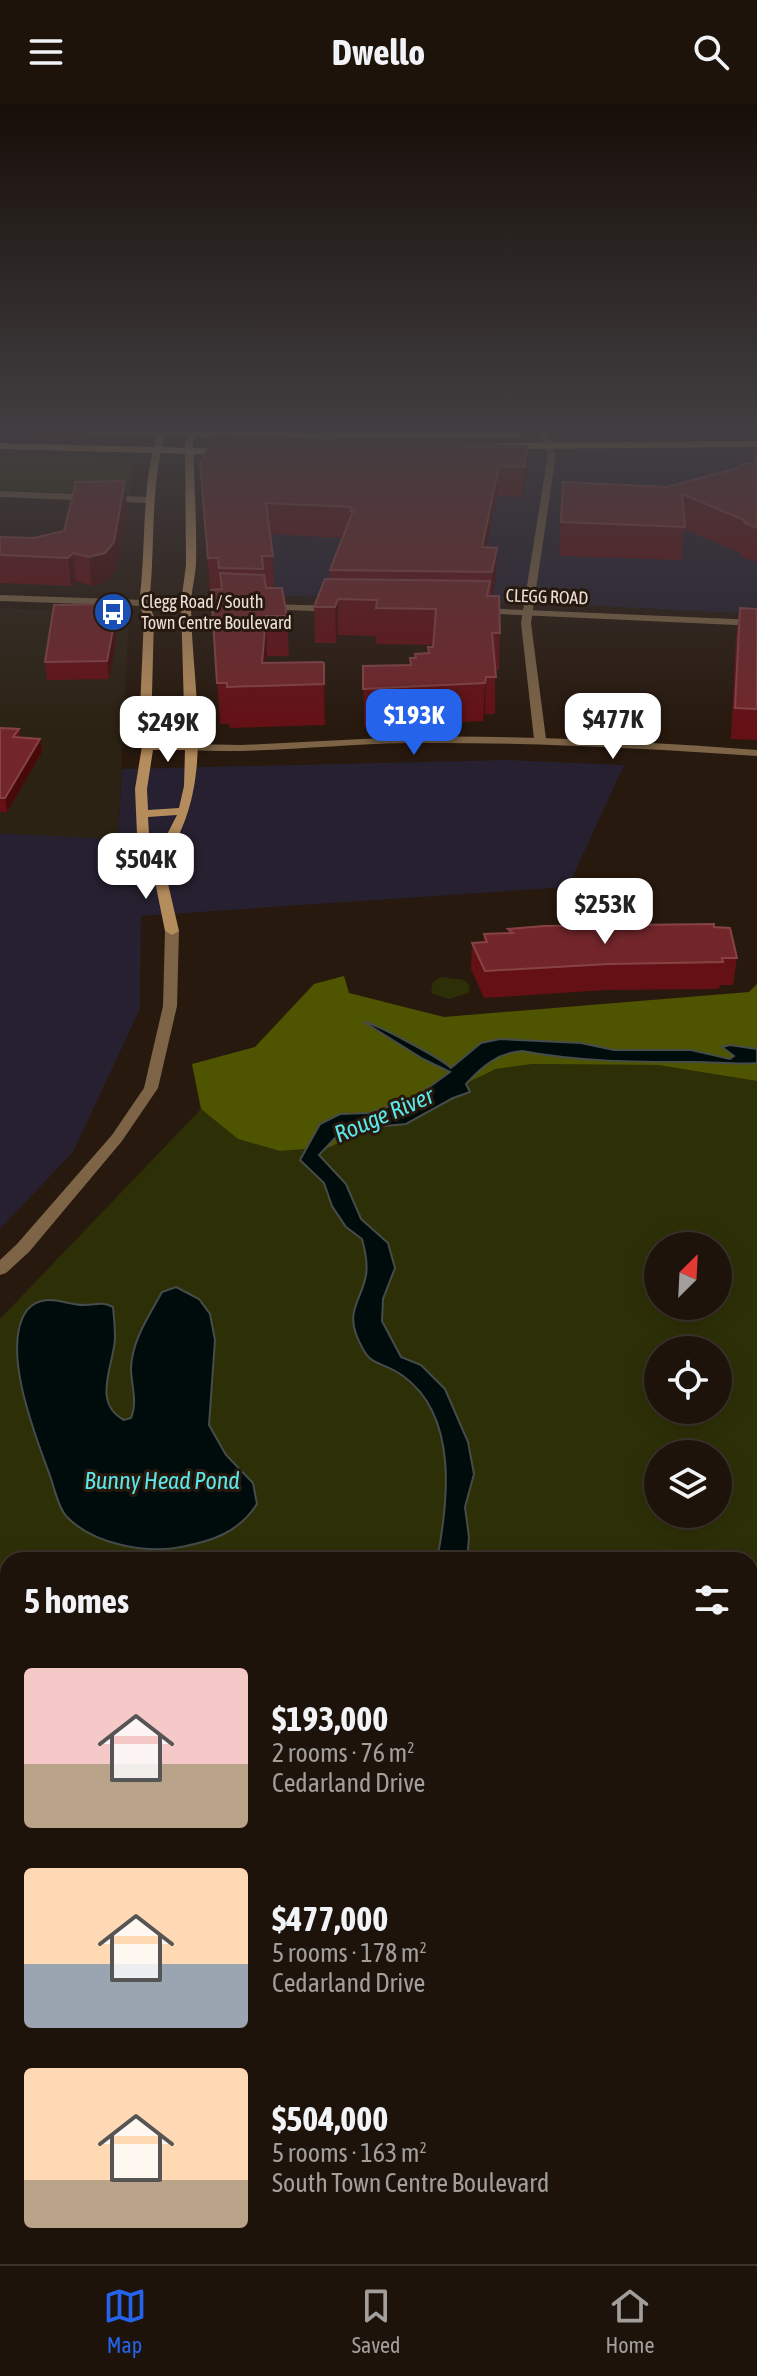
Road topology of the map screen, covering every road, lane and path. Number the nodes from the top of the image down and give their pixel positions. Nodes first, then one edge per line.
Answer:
1 (148, 529) edge
2 (189, 529) edge
3 (540, 529) edge
4 (0, 598) edge
5 (186, 603) junction
6 (144, 604) junction
7 (244, 606) edge
8 (256, 607) edge
9 (347, 609) edge
10 (461, 610) edge
11 (527, 611) junction
12 (757, 623) edge
13 (540, 739) junction
14 (148, 746) junction
15 (188, 747) junction
16 (757, 753) edge
17 (184, 811) junction
18 (143, 814) junction
19 (157, 862) junction
20 (172, 931) joint
21 (0, 1269) edge

1 - 6 main road
2 - 5 main road
3 - 11 street
4 - 6 street
5 - 6 street
5 - 7 street
5 - 15 main road
6 - 14 main road
8 - 9 street
10 - 11 street, CLEGG ROAD
11 - 12 street, CLEGG ROAD
11 - 13 street
13 - 15 street
13 - 16 street
14 - 15 main road
14 - 18 main road
15 - 17 main road
17 - 18 main road
17 - 19 main road
18 - 19 main road
19 - 20 main road
20 - 21 street

